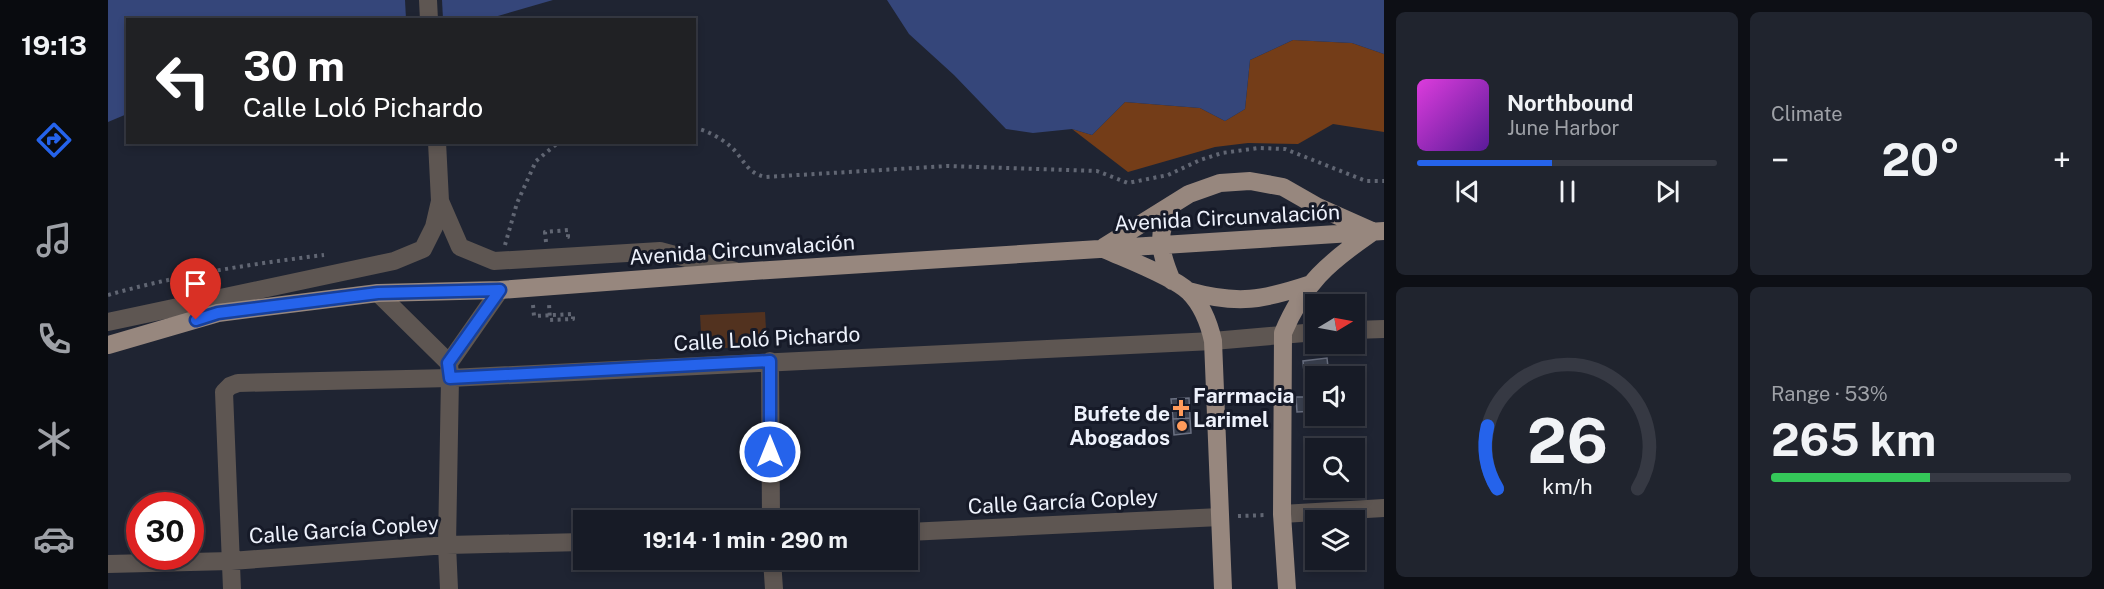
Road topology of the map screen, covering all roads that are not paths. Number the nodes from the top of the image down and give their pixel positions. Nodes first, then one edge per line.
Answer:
1 (428, 0) edge
2 (429, 18) edge
3 (436, 144) edge
4 (440, 201) junction
5 (1171, 205) junction
6 (1318, 207) junction
7 (1378, 231) edge
8 (1328, 236) junction
9 (1160, 244) junction
10 (1102, 248) junction
11 (738, 272) junction
12 (1315, 279) junction
13 (1172, 281) junction
14 (500, 290) junction
15 (1188, 291) junction
16 (378, 293) junction
17 (108, 322) edge
18 (1384, 329) edge
19 (1365, 330) edge
20 (1305, 332) edge
21 (1283, 333) junction
22 (1214, 341) junction
23 (108, 345) edge
24 (770, 361) junction
25 (449, 370) junction
26 (1384, 508) edge
27 (771, 510) edge
28 (1282, 514) junction
29 (1220, 518) junction
30 (918, 532) edge
31 (573, 542) edge
32 (447, 545) junction
33 (231, 561) junction
34 (108, 564) edge
35 (773, 570) edge
36 (232, 589) edge
37 (449, 589) edge
38 (774, 589) edge
39 (1223, 589) edge
40 (1287, 589) edge

1 - 2 street
3 - 4 street
4 - 11 street
4 - 17 street
5 - 6 main road
5 - 9 main road
5 - 10 main road
6 - 7 main road
6 - 8 main road
7 - 8 main road, Avenida Circunvalación
7 - 12 main road
8 - 9 main road, Avenida Circunvalación
8 - 12 main road
9 - 10 main road, Avenida Circunvalación
9 - 13 main road
10 - 11 main road, Avenida Circunvalación
10 - 13 main road
11 - 14 main road, Avenida Circunvalación
12 - 15 main road
12 - 21 main road
13 - 15 main road
14 - 16 main road, Avenida Circunvalación
14 - 25 street
15 - 22 main road
16 - 23 main road, Avenida Circunvalación
16 - 25 street
18 - 19 street
20 - 21 street, Calle Loló Pichardo
21 - 22 street, Calle Loló Pichardo
21 - 28 main road
22 - 24 street, Calle Loló Pichardo
22 - 29 main road
24 - 25 street, Calle Loló Pichardo
24 - 27 street
25 - 32 street
25 - 33 street, Calle Loló Pichardo
26 - 28 street
28 - 40 main road
29 - 30 street, Calle García Copley
29 - 39 main road
31 - 32 street, Calle García Copley
32 - 33 street, Calle García Copley
32 - 37 street
33 - 34 street, Calle García Copley
33 - 36 street
35 - 38 street

